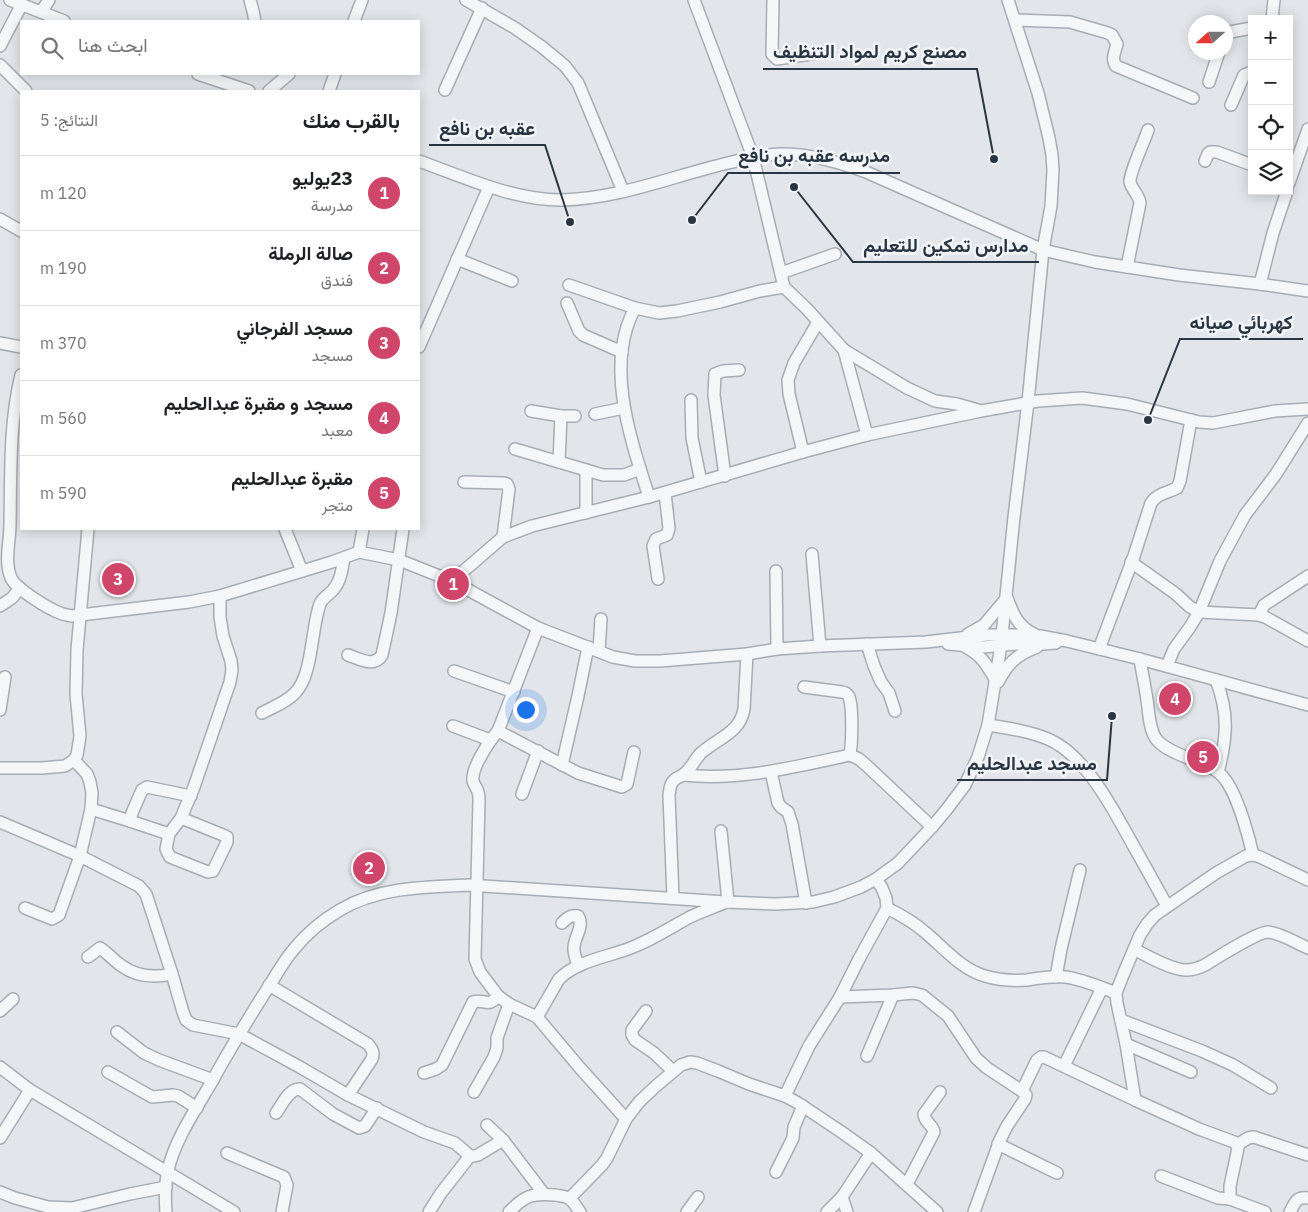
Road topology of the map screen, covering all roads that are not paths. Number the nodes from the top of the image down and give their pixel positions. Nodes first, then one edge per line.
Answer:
1 (10, 0) edge
2 (49, 0) edge
3 (250, 0) edge
4 (362, 0) edge
5 (466, 0) edge
6 (694, 0) edge
7 (773, 0) edge
8 (1008, 0) edge
9 (1274, 0) edge
10 (22, 4) junction
11 (482, 8) junction
12 (41, 12) junction
13 (1272, 15) edge
14 (61, 20) edge
15 (255, 20) edge
16 (353, 20) edge
17 (1015, 20) junction
18 (1248, 29) edge
19 (1233, 31) edge
20 (0, 46) edge
21 (824, 52) dead end
22 (1216, 60) edge
23 (0, 64) edge
24 (1248, 73) edge
25 (203, 75) edge
26 (288, 75) edge
27 (335, 75) edge
28 (223, 79) edge
29 (1209, 82) dead end
30 (25, 90) edge
31 (211, 90) edge
32 (247, 90) edge
33 (270, 90) edge
34 (329, 90) edge
35 (445, 90) dead end
36 (1193, 98) dead end
37 (1231, 105) dead end
38 (1308, 129) edge
39 (1148, 130) dead end
40 (753, 157) junction
41 (420, 160) edge
42 (1205, 161) dead end
43 (1248, 164) edge
44 (1293, 172) edge
45 (489, 187) junction
46 (623, 191) junction
47 (1286, 195) edge
48 (0, 219) edge
49 (20, 230) edge
50 (1043, 250) junction
51 (835, 254) dead end
52 (456, 259) junction
53 (1127, 267) junction
54 (781, 273) junction
55 (512, 281) dead end
56 (1260, 284) junction
57 (569, 285) dead end
58 (784, 287) junction
59 (1308, 291) edge
60 (566, 303) dead end
61 (635, 308) junction
62 (818, 322) junction
63 (0, 343) edge
64 (420, 345) edge
65 (20, 347) edge
66 (844, 350) junction
67 (622, 352) junction
68 (739, 370) dead end
69 (20, 379) edge
70 (691, 400) dead end
71 (1028, 402) junction
72 (624, 408) junction
73 (1308, 409) edge
74 (531, 410) dead end
75 (981, 411) junction
76 (595, 414) dead end
77 (561, 416) junction
78 (575, 416) dead end
79 (1191, 420) junction
80 (1308, 423) edge
81 (867, 436) junction
82 (515, 449) dead end
83 (803, 452) junction
84 (559, 462) junction
85 (640, 469) junction
86 (586, 470) junction
87 (725, 476) junction
88 (464, 482) dead end
89 (701, 482) junction
90 (665, 492) junction
91 (649, 497) junction
92 (5, 505) edge
93 (586, 513) junction
94 (88, 530) edge
95 (285, 530) edge
96 (363, 530) edge
97 (403, 530) edge
98 (503, 537) junction
99 (359, 552) junction
100 (812, 554) dead end
101 (344, 558) junction
102 (399, 560) junction
103 (1131, 562) junction
104 (302, 571) junction
105 (776, 571) dead end
106 (1308, 576) edge
107 (6, 579) edge
108 (658, 579) dead end
109 (452, 581) junction
110 (20, 588) junction
111 (220, 596) junction
112 (1006, 598) junction
113 (0, 606) edge
114 (1199, 612) junction
115 (81, 615) junction
116 (1259, 616) junction
117 (601, 619) dead end
118 (538, 628) junction
119 (1002, 640) junction
120 (1042, 640) junction
121 (1308, 640) edge
122 (961, 642) junction
123 (867, 644) junction
124 (820, 646) junction
125 (588, 647) junction
126 (777, 649) junction
127 (1099, 649) junction
128 (599, 652) junction
129 (747, 654) junction
130 (348, 655) dead end
131 (1140, 658) junction
132 (1166, 666) junction
133 (454, 671) dead end
134 (5, 677) dead end
135 (995, 679) junction
136 (1216, 680) junction
137 (804, 687) dead end
138 (514, 692) junction
139 (993, 693) junction
140 (1308, 705) edge
141 (0, 710) edge
142 (895, 711) dead end
143 (262, 713) dead end
144 (988, 725) junction
145 (453, 726) dead end
146 (498, 730) junction
147 (490, 740) junction
148 (538, 751) junction
149 (634, 752) dead end
150 (850, 755) junction
151 (74, 760) junction
152 (562, 764) junction
153 (1, 770) edge
154 (771, 772) junction
155 (1218, 772) junction
156 (684, 775) junction
157 (522, 794) dead end
158 (191, 796) junction
159 (91, 809) junction
160 (180, 818) junction
161 (130, 821) junction
162 (0, 822) edge
163 (932, 827) junction
164 (721, 831) dead end
165 (169, 834) junction
166 (1253, 855) junction
167 (80, 856) junction
168 (1080, 870) dead end
169 (876, 879) junction
170 (1308, 880) edge
171 (477, 885) junction
172 (673, 898) junction
173 (727, 902) junction
174 (806, 903) junction
175 (1167, 906) junction
176 (25, 908) dead end
177 (887, 908) junction
178 (562, 923) dead end
179 (1308, 948) edge
180 (1134, 949) junction
181 (88, 957) dead end
182 (578, 966) junction
183 (172, 974) junction
184 (1056, 977) junction
185 (270, 985) junction
186 (1102, 988) junction
187 (1116, 993) junction
188 (893, 995) junction
189 (498, 996) junction
190 (840, 996) junction
191 (13, 999) dead end
192 (509, 1004) junction
193 (0, 1011) edge
194 (646, 1011) dead end
195 (537, 1016) junction
196 (1120, 1020) junction
197 (117, 1032) dead end
198 (239, 1034) junction
199 (1126, 1044) junction
200 (867, 1056) dead end
201 (1064, 1066) junction
202 (0, 1067) edge
203 (108, 1072) dead end
204 (673, 1072) junction
205 (1191, 1072) dead end
206 (424, 1073) dead end
207 (213, 1080) junction
208 (1271, 1088) dead end
209 (30, 1090) junction
210 (1022, 1091) junction
211 (474, 1092) dead end
212 (940, 1092) dead end
213 (348, 1096) junction
214 (786, 1096) junction
215 (1135, 1100) junction
216 (803, 1106) junction
217 (197, 1108) junction
218 (377, 1108) junction
219 (276, 1113) dead end
220 (626, 1119) junction
221 (487, 1124) dead end
222 (0, 1138) edge
223 (503, 1140) junction
224 (998, 1144) junction
225 (1237, 1145) junction
226 (226, 1153) dead end
227 (871, 1154) junction
228 (1308, 1155) edge
229 (470, 1156) junction
230 (167, 1171) junction
231 (776, 1172) dead end
232 (1057, 1173) dead end
233 (1161, 1176) dead end
234 (907, 1184) junction
235 (166, 1187) junction
236 (0, 1192) edge
237 (544, 1194) junction
238 (698, 1197) dead end
239 (842, 1197) junction
240 (570, 1198) junction
241 (1308, 1198) edge
242 (1230, 1199) junction
243 (166, 1212) edge
244 (234, 1212) edge
245 (282, 1212) edge
246 (429, 1212) edge
247 (510, 1212) edge
248 (580, 1212) edge
249 (687, 1212) edge
250 (827, 1212) edge
251 (847, 1212) edge
252 (937, 1212) edge
253 (974, 1212) edge
254 (1265, 1212) edge
255 (1290, 1212) edge

1 - 10 street
2 - 12 street
3 - 15 street
4 - 16 street
5 - 11 street
6 - 40 street
7 - 21 street
8 - 17 street
9 - 13 street
10 - 12 street
10 - 20 street
11 - 35 street
11 - 46 street
12 - 14 street
17 - 36 street
17 - 50 street
18 - 19 street
22 - 29 street
23 - 30 street
24 - 37 street
25 - 28 street
26 - 33 street
27 - 34 street
28 - 31 street
28 - 32 street
38 - 44 street
39 - 53 street
40 - 46 street
40 - 50 street
40 - 54 street
41 - 45 street
42 - 43 street
45 - 46 street
45 - 52 street
47 - 56 street
48 - 49 street
50 - 53 street
50 - 71 street
51 - 54 street
52 - 55 street
52 - 64 street
53 - 56 street
54 - 58 street
56 - 59 street
57 - 61 street
58 - 61 street
58 - 62 street
60 - 67 street
61 - 67 street
62 - 66 street
62 - 83 street
63 - 65 street
66 - 75 street
66 - 81 street
67 - 72 street
68 - 87 street
69 - 92 street
70 - 89 street
71 - 75 street
71 - 79 street
71 - 112 street
72 - 76 street
72 - 85 street
73 - 79 street
74 - 77 street
75 - 81 street
77 - 78 street
77 - 84 street
79 - 103 street
80 - 114 street
81 - 83 street
82 - 84 street
83 - 87 street
84 - 86 street
85 - 86 street
85 - 91 street
86 - 93 street
87 - 89 street
88 - 98 street
89 - 90 street
90 - 91 street
90 - 108 street
91 - 93 street
92 - 107 street
93 - 98 street
94 - 115 street
95 - 104 street
96 - 99 street
97 - 102 street
98 - 109 street
99 - 101 street
99 - 102 street
100 - 124 street
101 - 104 street
101 - 143 street
102 - 109 street
102 - 130 street
103 - 114 street
103 - 127 street
104 - 111 street
105 - 126 street
106 - 116 street
107 - 110 street
109 - 118 street
110 - 113 street
110 - 115 street
111 - 115 street
111 - 158 street
112 - 119 street
112 - 120 street
112 - 122 street
114 - 116 street
114 - 132 street
115 - 151 street
116 - 121 street
117 - 128 street
118 - 125 street
118 - 138 street
119 - 120 street
119 - 122 street
119 - 135 street
120 - 127 street
120 - 139 street
122 - 123 street
122 - 135 street
123 - 124 street
123 - 142 street
124 - 126 street
125 - 128 street
125 - 152 street
126 - 129 street
127 - 131 street
128 - 129 street
129 - 156 street
131 - 132 street
131 - 155 street
132 - 136 street
133 - 138 street
134 - 141 street
135 - 139 street
136 - 140 street
136 - 155 street
137 - 150 street
138 - 146 street
139 - 144 street
144 - 163 street
144 - 175 street
145 - 147 street
146 - 147 street
146 - 148 street
147 - 171 street
148 - 152 street
148 - 157 street
149 - 152 street
150 - 154 street
150 - 163 street
151 - 153 street
151 - 159 street
154 - 156 street
154 - 174 street
155 - 166 street
156 - 172 street
158 - 160 street
158 - 161 street
159 - 161 street
159 - 167 street
160 - 165 street
160 - 165 street
161 - 165 street
162 - 167 street
163 - 169 street
164 - 173 street
166 - 170 street
166 - 175 street
167 - 176 street
167 - 183 street
168 - 184 street
169 - 174 street
169 - 177 street
171 - 172 street
171 - 185 street
171 - 189 street
172 - 173 street
173 - 174 street
173 - 182 street
175 - 180 street
177 - 184 street
177 - 190 street
178 - 182 street
179 - 180 street
180 - 187 street
181 - 183 street
182 - 195 street
183 - 198 street
184 - 186 street
185 - 198 street
185 - 213 street
186 - 187 street
186 - 201 street
187 - 196 street
188 - 190 street
188 - 200 street
188 - 210 street
189 - 192 street
189 - 206 street
190 - 214 street
191 - 193 street
192 - 195 street
192 - 211 street
194 - 204 street
195 - 220 street
196 - 199 street
196 - 208 street
197 - 207 street
198 - 207 street
198 - 213 street
199 - 205 street
199 - 215 street
201 - 210 street
201 - 215 street
202 - 209 street
203 - 217 street
204 - 214 street
204 - 220 street
207 - 217 street
209 - 222 street
209 - 230 street
210 - 224 street
212 - 234 street
213 - 218 street
214 - 216 street
215 - 225 street
216 - 227 street
216 - 231 street
217 - 230 street
218 - 219 street
218 - 229 street
220 - 240 street
221 - 223 street
223 - 229 street
223 - 237 street
224 - 232 street
224 - 253 street
225 - 228 street
225 - 242 street
226 - 245 street
227 - 234 street
227 - 239 street
229 - 246 street
230 - 235 street
230 - 244 street
233 - 242 street
234 - 252 street
235 - 236 street
235 - 243 street
237 - 240 street
237 - 247 street
238 - 249 street
239 - 250 street
239 - 251 street
240 - 248 street
241 - 255 street
242 - 254 street

